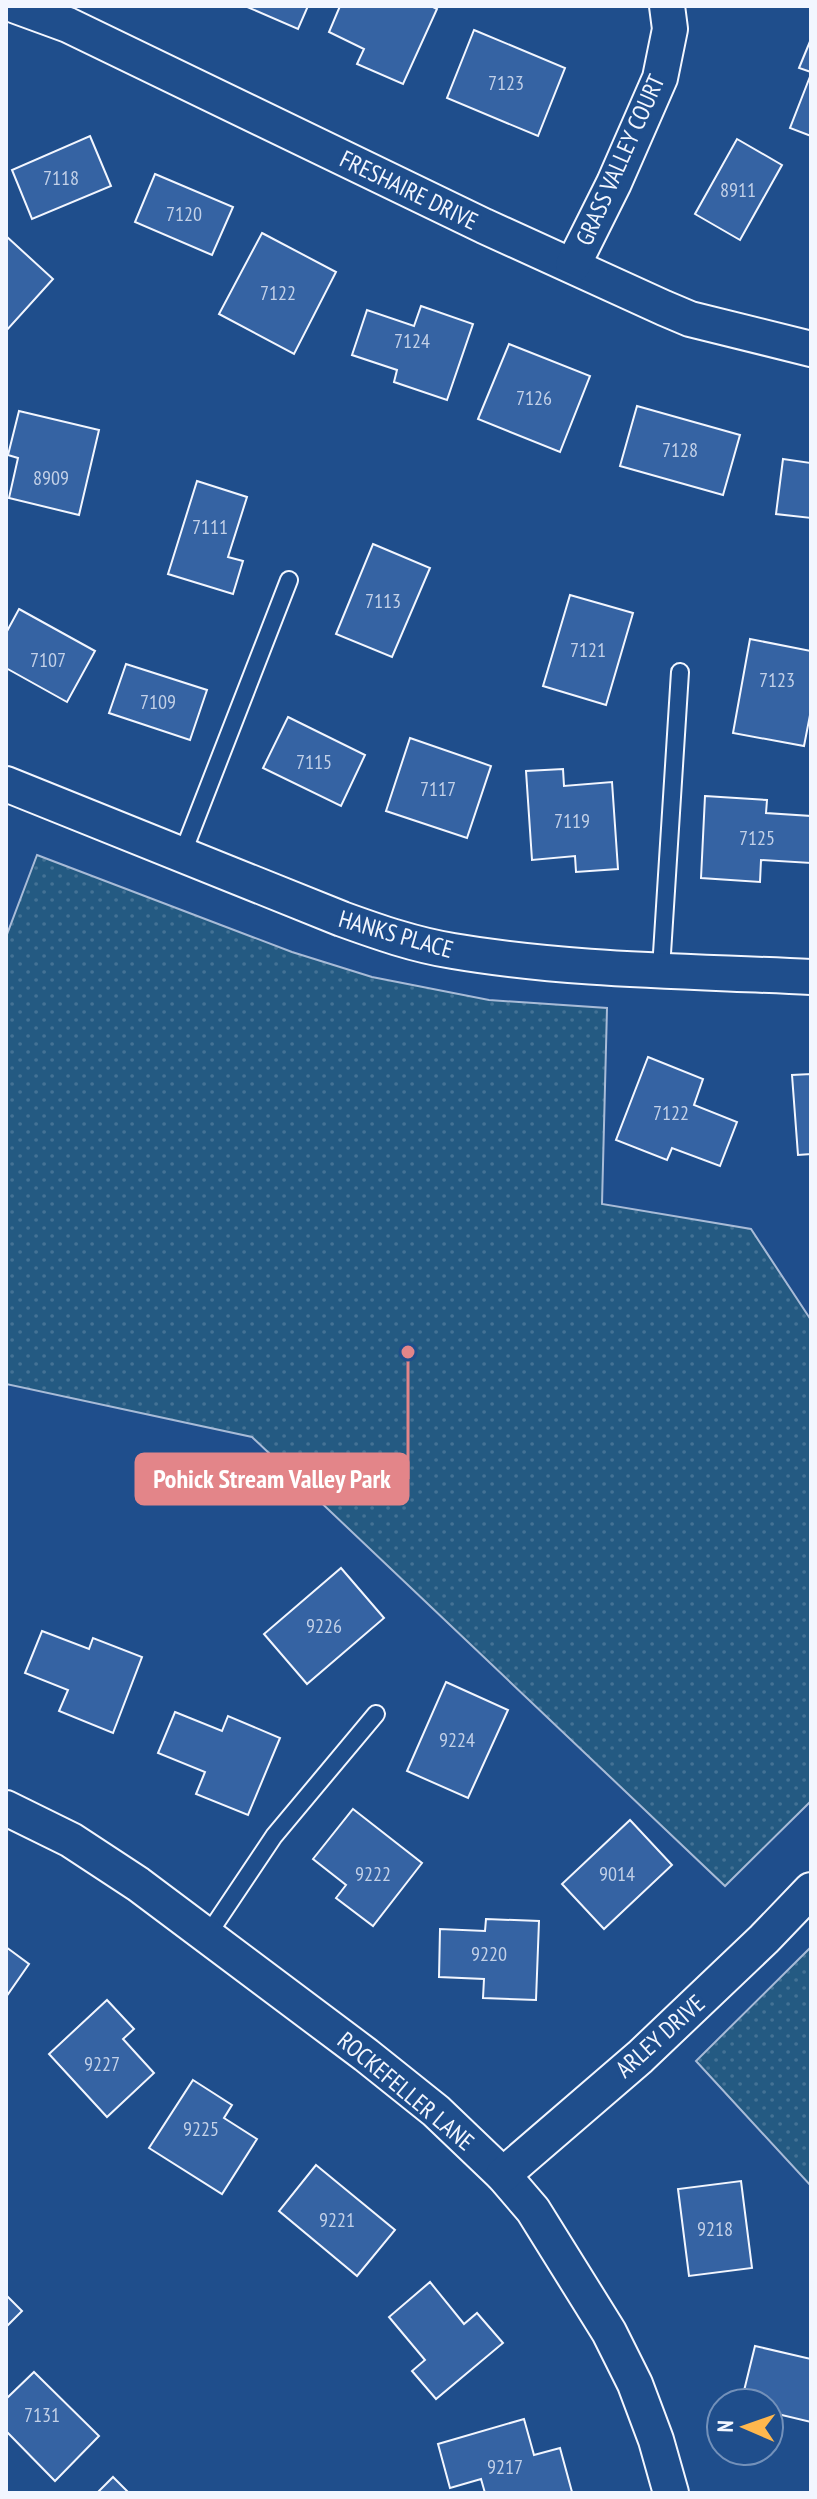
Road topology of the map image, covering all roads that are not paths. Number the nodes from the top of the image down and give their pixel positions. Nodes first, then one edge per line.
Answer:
1 (16, 6) edge
2 (667, 6) edge
3 (573, 265) junction
4 (811, 349) edge
5 (289, 580) dead end
6 (680, 672) dead end
7 (6, 784) edge
8 (182, 855) junction
9 (661, 969) junction
10 (811, 977) edge
11 (376, 1714) dead end
12 (6, 1808) edge
13 (811, 1890) edge
14 (207, 1936) junction
15 (503, 2175) junction
16 (671, 2493) edge

1 - 3 street, FRESHAIRE DRIVE
2 - 3 street, GRASS VALLEY COURT
3 - 4 street, FRESHAIRE DRIVE
5 - 8 lane
6 - 9 lane
7 - 8 street, HANKS PLACE
8 - 9 street, HANKS PLACE
9 - 10 street, HANKS PLACE
11 - 14 lane
12 - 14 street, ROCKEFELLER LANE
13 - 15 street, ARLEY DRIVE
14 - 15 street, ROCKEFELLER LANE
15 - 16 street, ROCKEFELLER LANE

